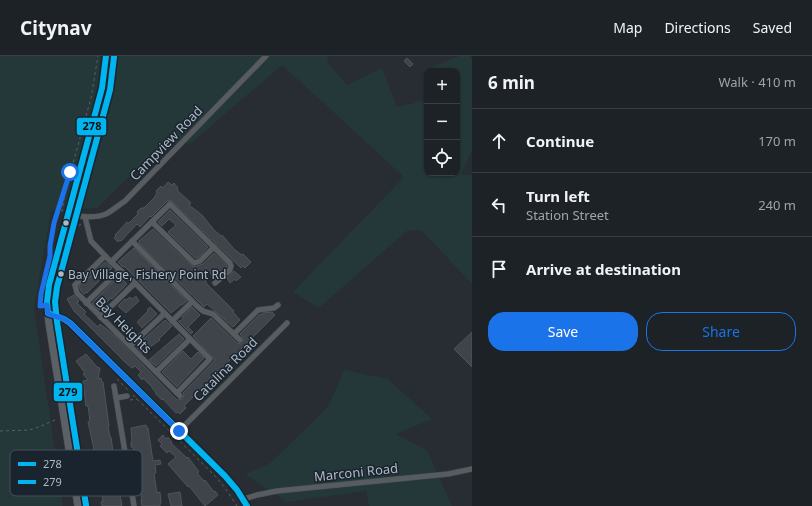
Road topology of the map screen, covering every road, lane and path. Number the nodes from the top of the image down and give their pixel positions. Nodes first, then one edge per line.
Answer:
1 (98, 56) edge
2 (106, 56) edge
3 (266, 56) edge
4 (66, 187) junction
5 (65, 213) junction
6 (86, 217) junction
7 (152, 222) junction
8 (81, 223) dead end
9 (55, 239) dead end
10 (68, 240) dead end
11 (132, 241) junction
12 (50, 246) junction
13 (214, 247) junction
14 (50, 256) dead end
15 (105, 256) junction
16 (62, 262) dead end
17 (111, 262) junction
18 (120, 270) junction
19 (135, 283) junction
20 (215, 283) dead end
21 (42, 288) dead end
22 (192, 302) junction
23 (86, 303) junction
24 (56, 304) junction
25 (47, 305) junction
26 (278, 305) dead end
27 (48, 314) junction
28 (164, 314) junction
29 (59, 317) junction
30 (100, 317) junction
31 (172, 321) junction
32 (287, 324) dead end
33 (62, 326) dead end
34 (58, 327) dead end
35 (234, 334) junction
36 (190, 339) junction
37 (240, 340) dead end
38 (130, 346) junction
39 (156, 372) junction
40 (116, 377) dead end
41 (114, 386) dead end
42 (116, 398) junction
43 (129, 398) joint
44 (137, 399) junction
45 (63, 416) junction
46 (0, 431) edge
47 (179, 431) junction
48 (69, 450) edge
49 (125, 450) edge
50 (472, 469) edge
51 (76, 496) edge
52 (132, 496) edge
53 (245, 503) edge
54 (78, 506) edge
55 (134, 506) edge
56 (237, 506) edge

1 - 4 path
2 - 5 main road
3 - 6 street, Campview Road
4 - 5 path
4 - 12 path
5 - 6 street, Campview Road
5 - 25 main road
6 - 15 street
7 - 11 street
7 - 13 street
7 - 13 street
8 - 10 path
9 - 12 path
11 - 17 street
11 - 22 street
12 - 14 path
13 - 20 street
15 - 17 street
15 - 23 street, Bay Heights
16 - 24 path
17 - 18 street
18 - 19 street
18 - 23 street
19 - 28 street
19 - 30 street
21 - 25 path
22 - 31 street
22 - 35 street
23 - 30 street, Bay Heights
24 - 25 path
24 - 29 path
25 - 27 main road
26 - 35 street
27 - 29 main road
27 - 45 main road
28 - 31 street
28 - 38 street
29 - 47 main road
30 - 38 street, Bay Heights
31 - 36 street
32 - 47 street, Catalina Road
33 - 34 path
35 - 37 street
36 - 39 street
36 - 39 street, Bay Heights
38 - 39 street, Bay Heights
40 - 44 path
41 - 42 street
42 - 43 street
42 - 49 street
43 - 44 path
44 - 56 path
45 - 46 path
45 - 48 main road
47 - 53 main road
50 - 53 street, Marconi Road
51 - 54 main road
52 - 55 street

